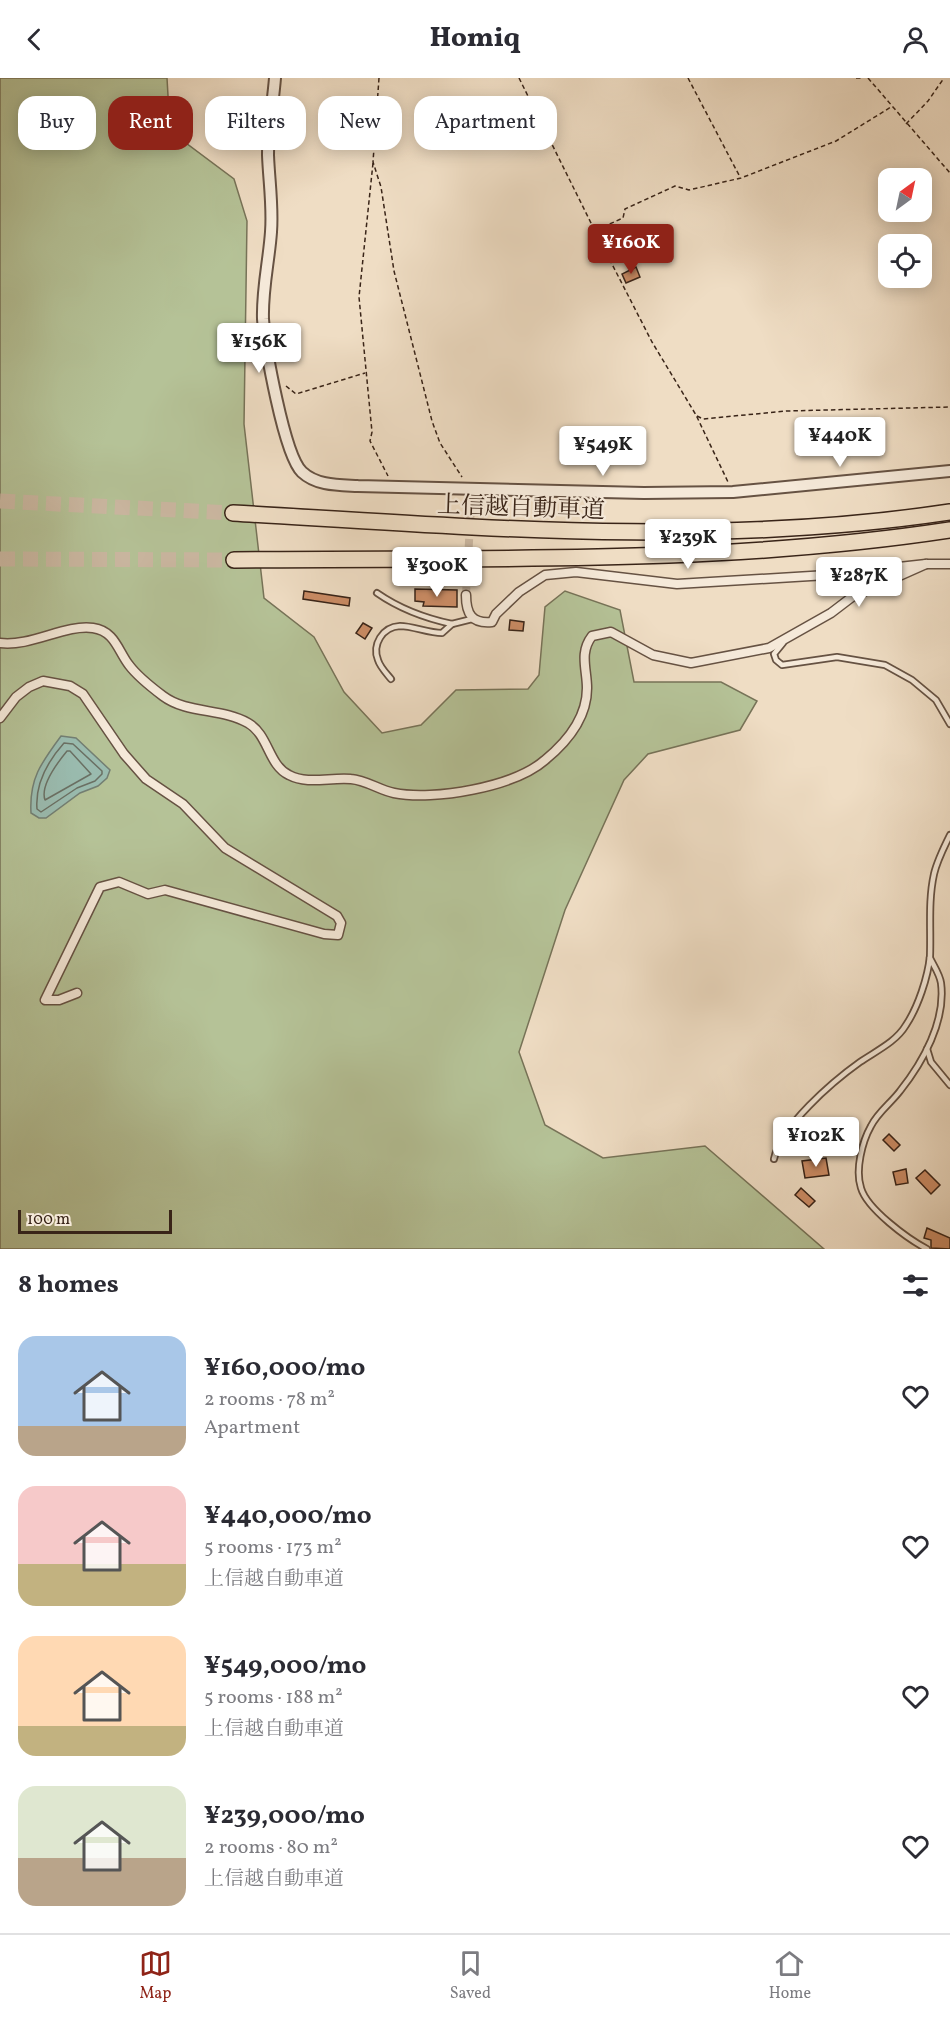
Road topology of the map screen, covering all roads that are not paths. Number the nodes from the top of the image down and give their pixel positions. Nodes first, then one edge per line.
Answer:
1 (275, 78) edge
2 (950, 471) edge
3 (473, 489) junction
4 (471, 506) tunnel mouth
5 (950, 512) edge
6 (233, 513) tunnel mouth
7 (950, 530) edge
8 (234, 560) tunnel mouth
9 (926, 564) junction
10 (950, 564) edge
11 (377, 593) dead end
12 (466, 596) tunnel mouth
13 (472, 619) junction
14 (452, 624) junction
15 (786, 638) junction
16 (0, 643) edge
17 (392, 679) dead end
18 (0, 718) edge
19 (950, 724) edge
20 (950, 835) edge
21 (930, 958) junction
22 (77, 993) dead end
23 (927, 1049) junction
24 (950, 1085) edge
25 (774, 1159) dead end
26 (927, 1249) edge

1 - 3 street
2 - 3 street
3 - 4 street
5 - 6 highway, 上信越自動車道
7 - 8 highway, 上信越自動車道
9 - 10 street
9 - 13 street
9 - 15 street
11 - 14 lane
12 - 13 street
13 - 14 lane
14 - 17 lane
15 - 16 street
15 - 19 lane
18 - 22 street
20 - 21 lane
21 - 23 lane
21 - 25 lane
23 - 24 lane
23 - 26 lane

